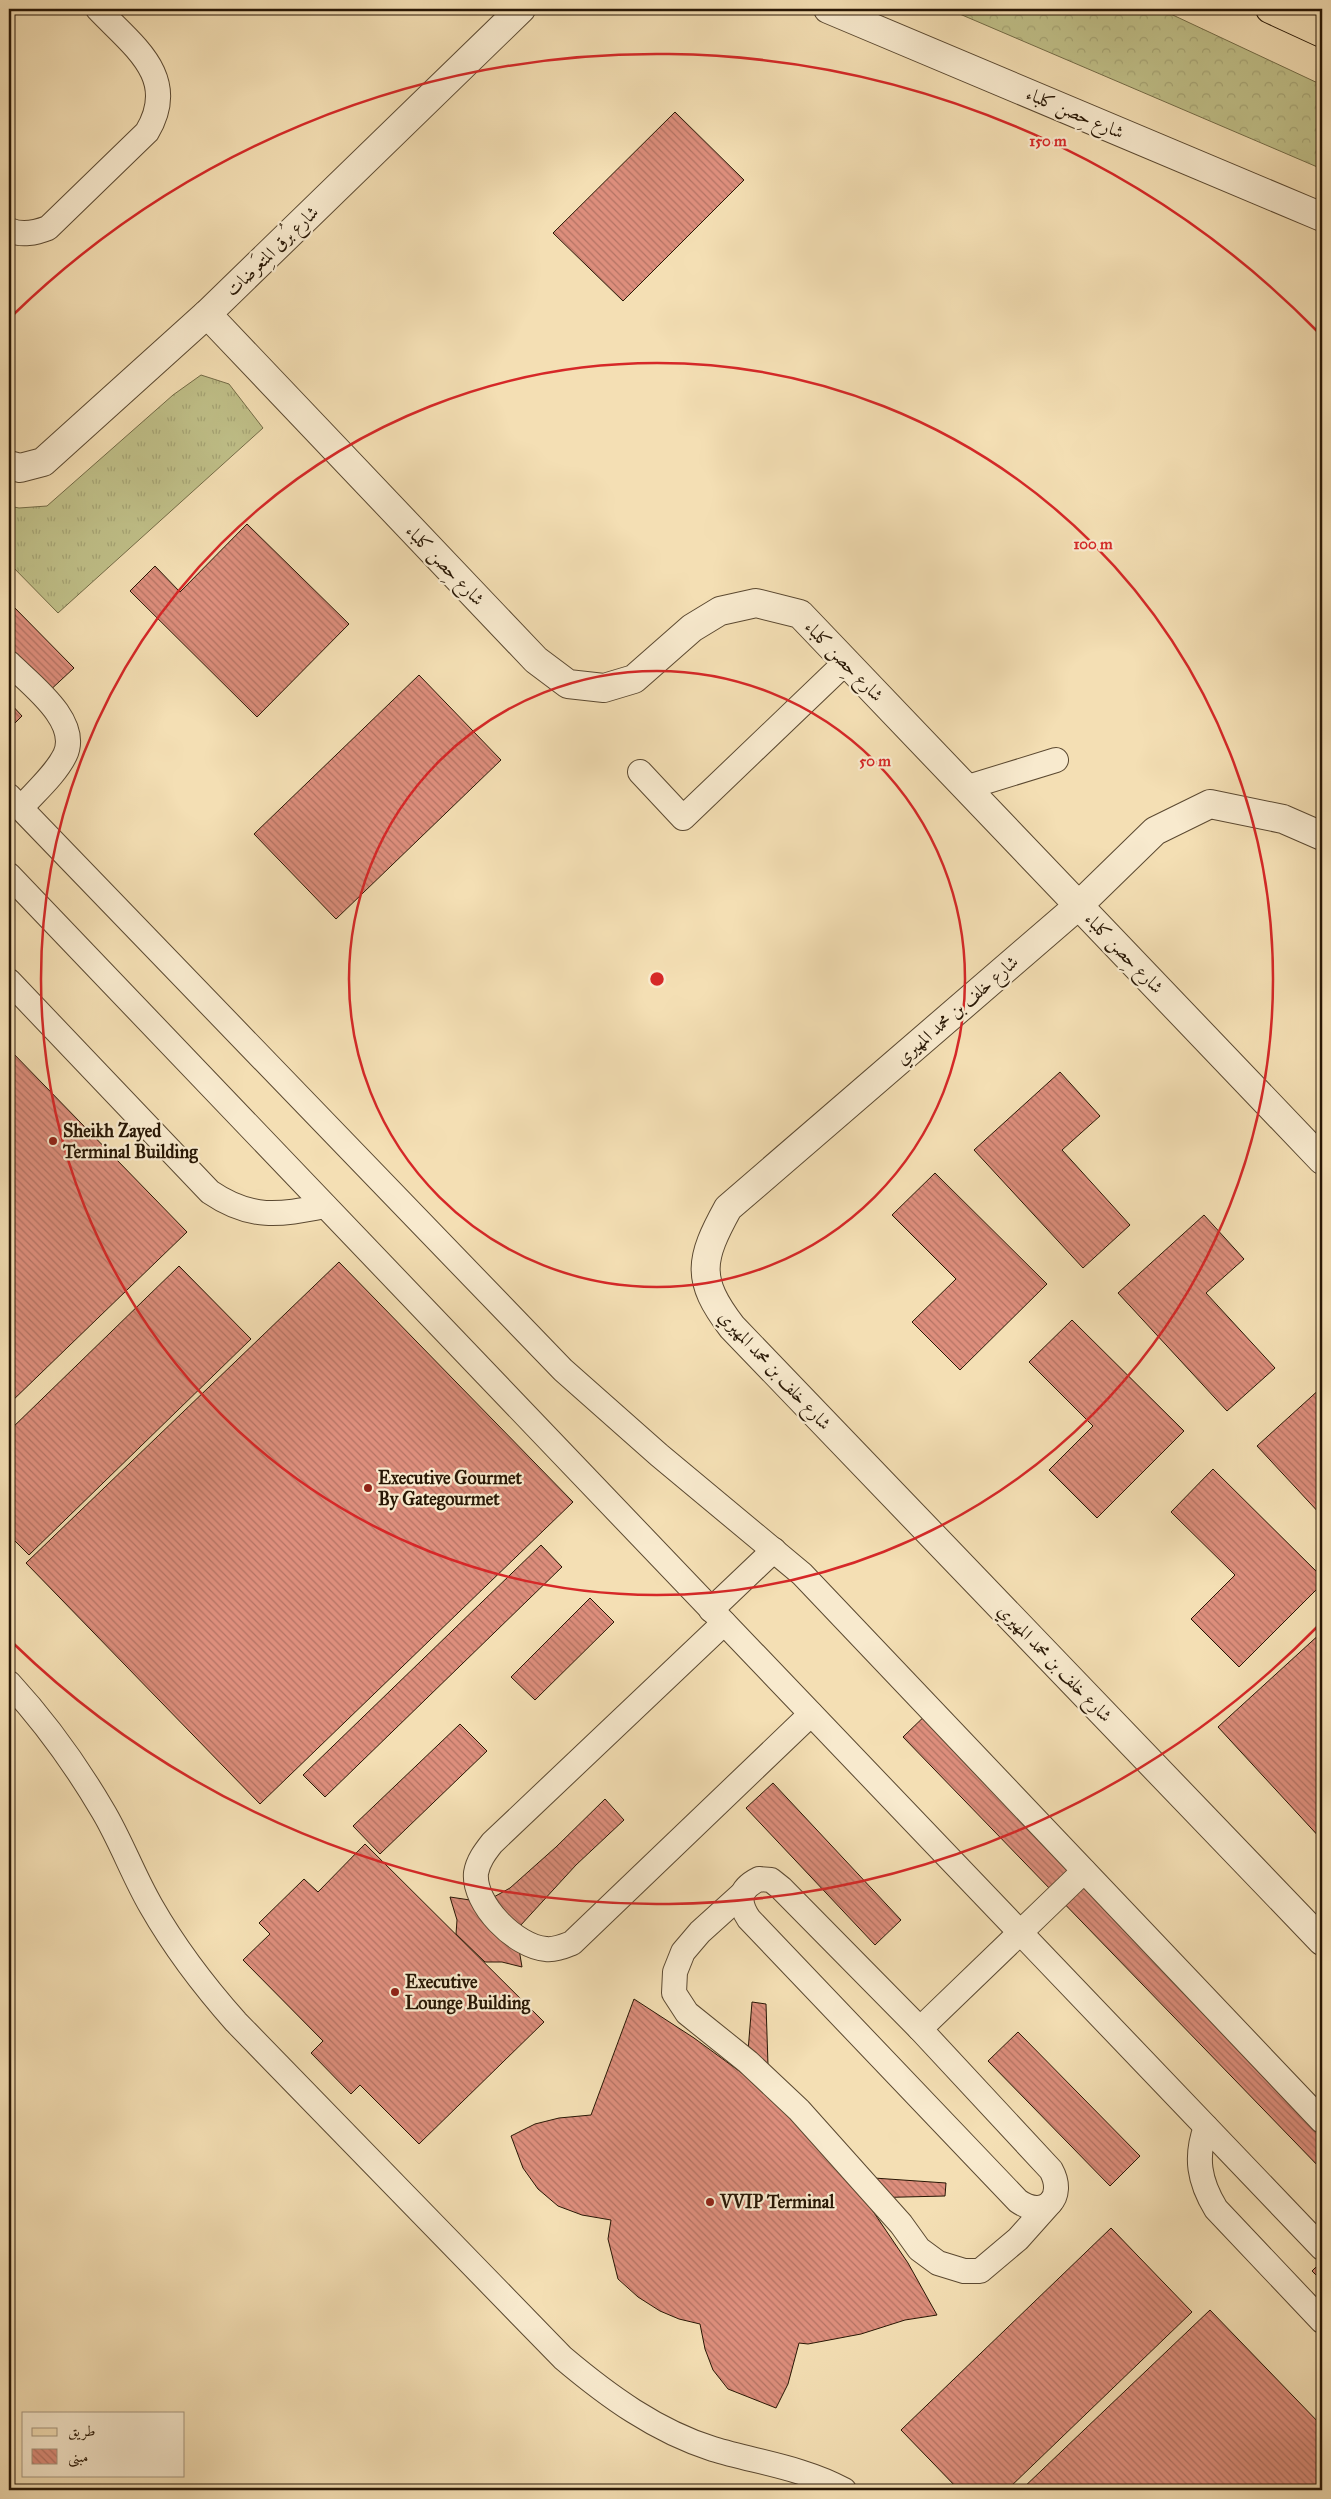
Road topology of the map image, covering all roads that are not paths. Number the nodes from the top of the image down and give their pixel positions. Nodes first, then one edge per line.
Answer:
1 (98, 9) edge
2 (521, 9) edge
3 (828, 9) edge
4 (1270, 9) edge
5 (1322, 33) edge
6 (1322, 217) edge
7 (9, 230) edge
8 (207, 314) junction
9 (9, 465) edge
10 (846, 662) junction
11 (9, 663) edge
12 (1056, 760) dead end
13 (640, 772) dead end
14 (965, 788) junction
15 (15, 802) edge
16 (1322, 836) edge
17 (9, 875) edge
18 (1078, 906) junction
19 (9, 981) edge
20 (1322, 1160) edge
21 (325, 1206) junction
22 (774, 1550) junction
23 (718, 1616) junction
24 (9, 1682) edge
25 (811, 1714) junction
26 (1084, 1871) junction
27 (741, 1896) junction
28 (1020, 1933) junction
29 (1322, 1941) edge
30 (920, 2029) junction
31 (1322, 2121) edge
32 (1206, 2127) junction
33 (1051, 2202) junction
34 (1322, 2248) edge
35 (1322, 2321) edge
36 (844, 2490) edge

1 - 7 lane
2 - 8 street, شارع بُرق المِتعَرضات
3 - 6 street, شارع حِصن كلباء
4 - 5 main road
8 - 9 street, شارع بُرق المِتعَرضات
8 - 10 street, شارع حِصن كلباء
10 - 13 lane
10 - 14 street, شارع حِصن كلباء
11 - 15 lane
12 - 14 lane
14 - 18 street, شارع حِصن كلباء
15 - 22 lane
16 - 18 street, شارع خلف بن محمد المهيري
17 - 21 lane
18 - 20 street, شارع حِصن كلباء
18 - 29 street, شارع خلف بن محمد المهيري
19 - 21 lane
21 - 23 lane
22 - 23 lane
22 - 26 lane
23 - 25 lane
23 - 25 lane
24 - 36 lane
25 - 28 lane
26 - 28 lane
26 - 31 lane
27 - 30 lane
27 - 33 lane
27 - 33 lane
28 - 30 lane
28 - 32 lane
30 - 33 lane
32 - 34 lane
32 - 35 lane

